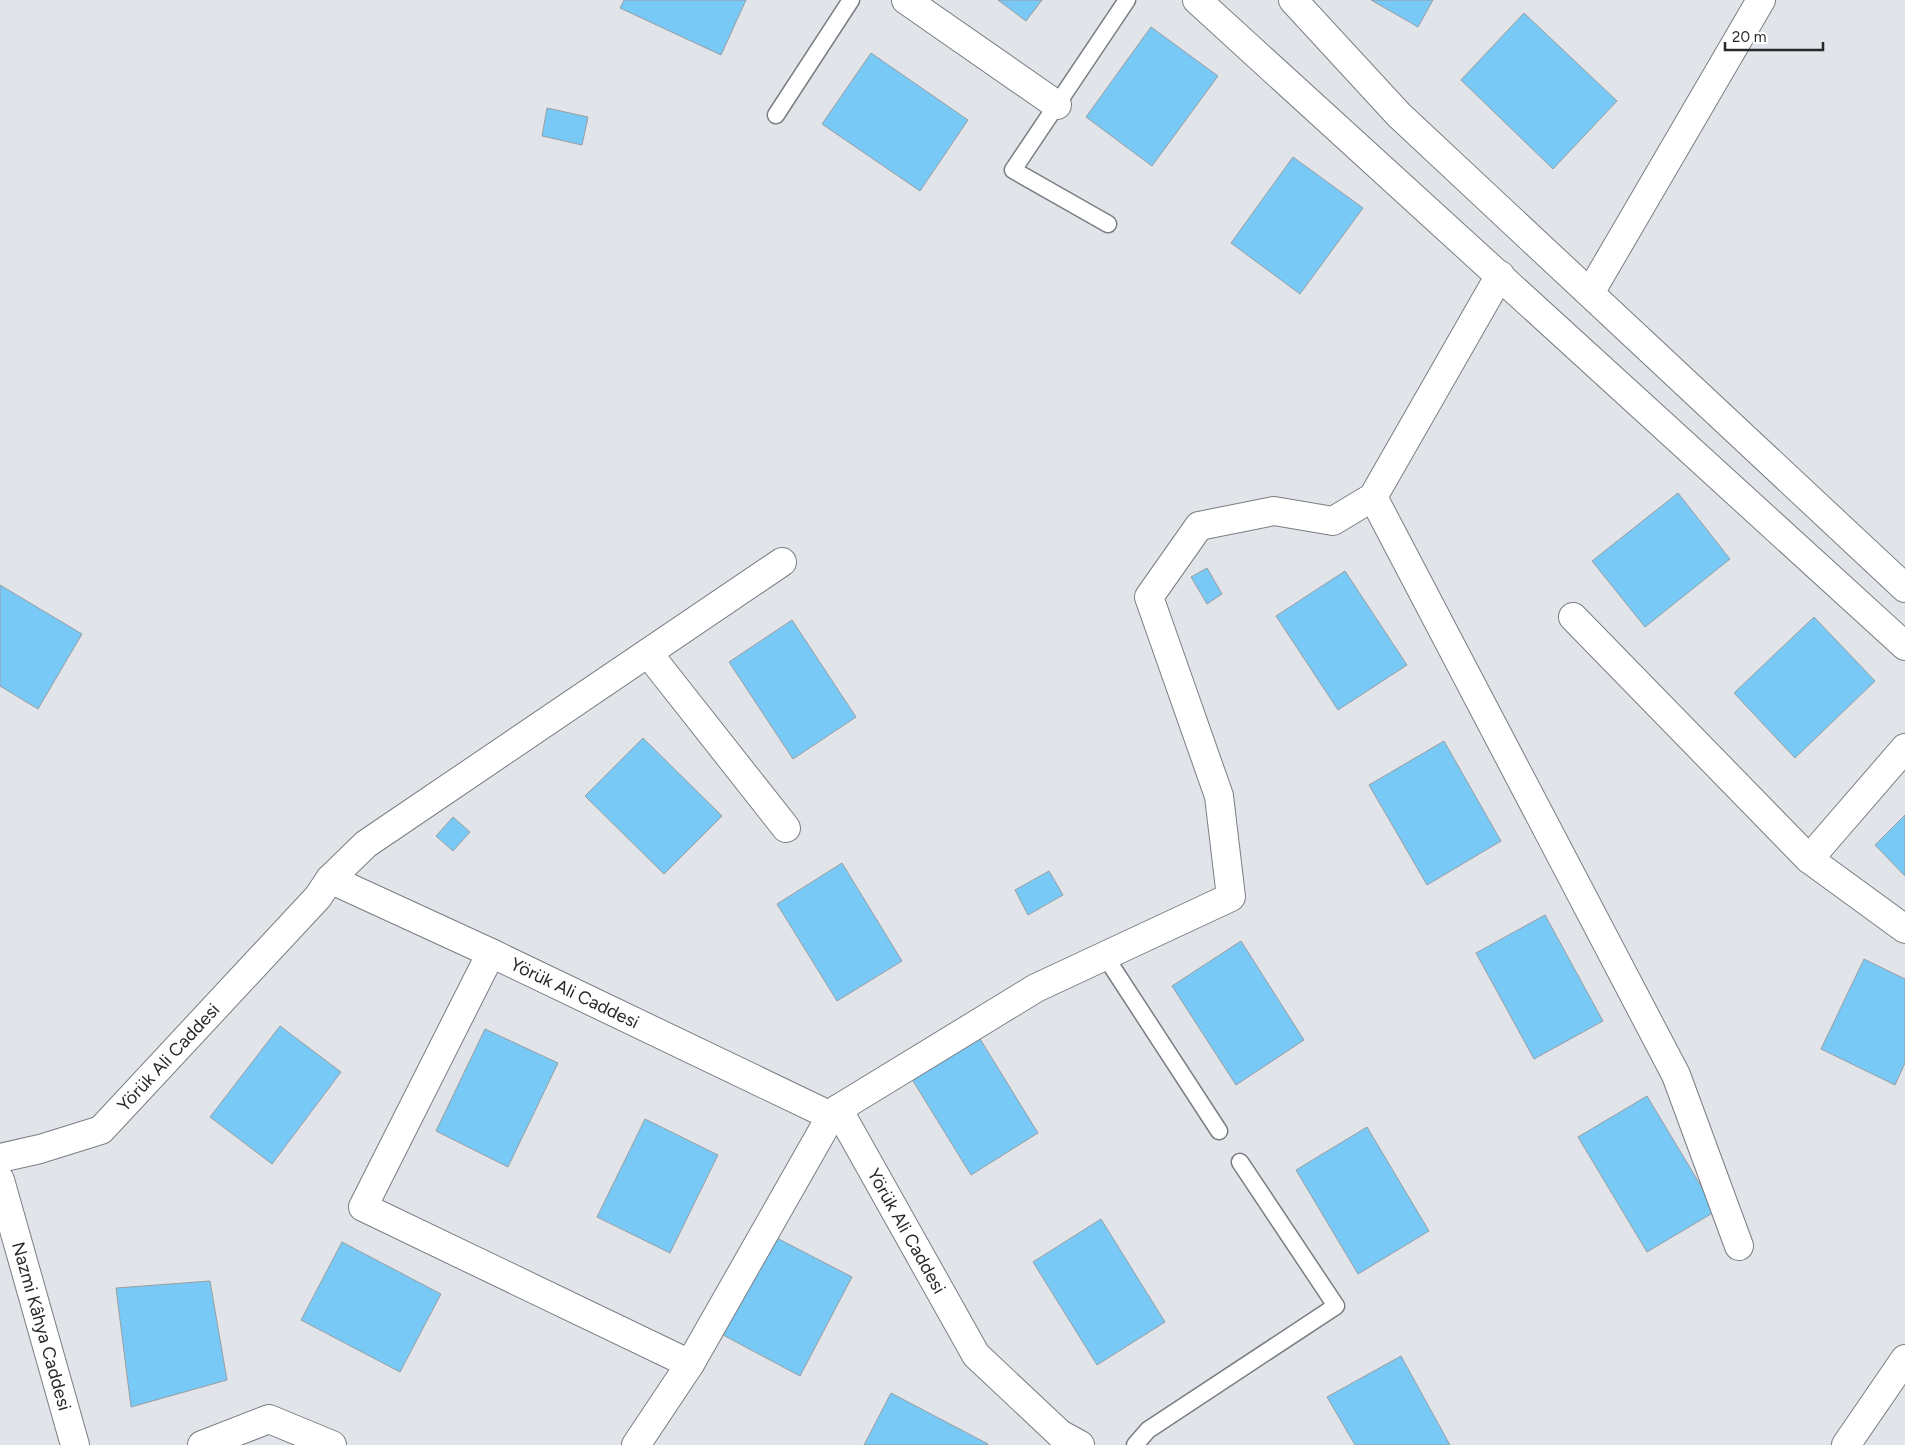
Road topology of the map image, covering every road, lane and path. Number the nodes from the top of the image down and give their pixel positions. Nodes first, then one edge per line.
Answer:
1 (851, 0) edge
2 (906, 0) edge
3 (1128, 0) edge
4 (1197, 0) edge
5 (1293, 0) edge
6 (1761, 0) edge
7 (1057, 105) junction
8 (776, 115) dead end
9 (1108, 224) dead end
10 (1500, 275) junction
11 (1590, 293) junction
12 (1373, 497) junction
13 (782, 562) dead end
14 (1905, 588) edge
15 (1573, 617) dead end
16 (1905, 646) edge
17 (648, 652) junction
18 (1905, 748) edge
19 (786, 828) dead end
20 (1809, 859) junction
21 (330, 880) junction
22 (1905, 929) edge
23 (491, 953) junction
24 (1106, 956) junction
25 (834, 1113) junction
26 (1219, 1131) dead end
27 (0, 1158) edge
28 (1240, 1162) dead end
29 (0, 1180) edge
30 (1739, 1246) dead end
31 (1905, 1360) edge
32 (690, 1364) junction
33 (75, 1445) edge
34 (202, 1445) edge
35 (332, 1445) edge
36 (636, 1445) edge
37 (1080, 1445) edge
38 (1135, 1445) edge
39 (1846, 1445) edge

1 - 8 lane
2 - 7 street
3 - 7 lane
4 - 10 street
5 - 11 street
6 - 11 street
7 - 9 lane
10 - 12 street
10 - 16 street
11 - 14 street
12 - 24 street
12 - 30 street
13 - 17 street
15 - 20 street
17 - 19 street
17 - 21 street
18 - 20 street
20 - 22 street
21 - 23 street, Yörük Ali Caddesi
21 - 27 street, Yörük Ali Caddesi
23 - 25 street, Yörük Ali Caddesi
23 - 32 street
24 - 25 street
24 - 26 lane
25 - 32 street
25 - 37 street, Yörük Ali Caddesi
28 - 38 lane
29 - 33 street, Nazmi Kâhya Caddesi
31 - 39 street
32 - 36 street
34 - 35 street

